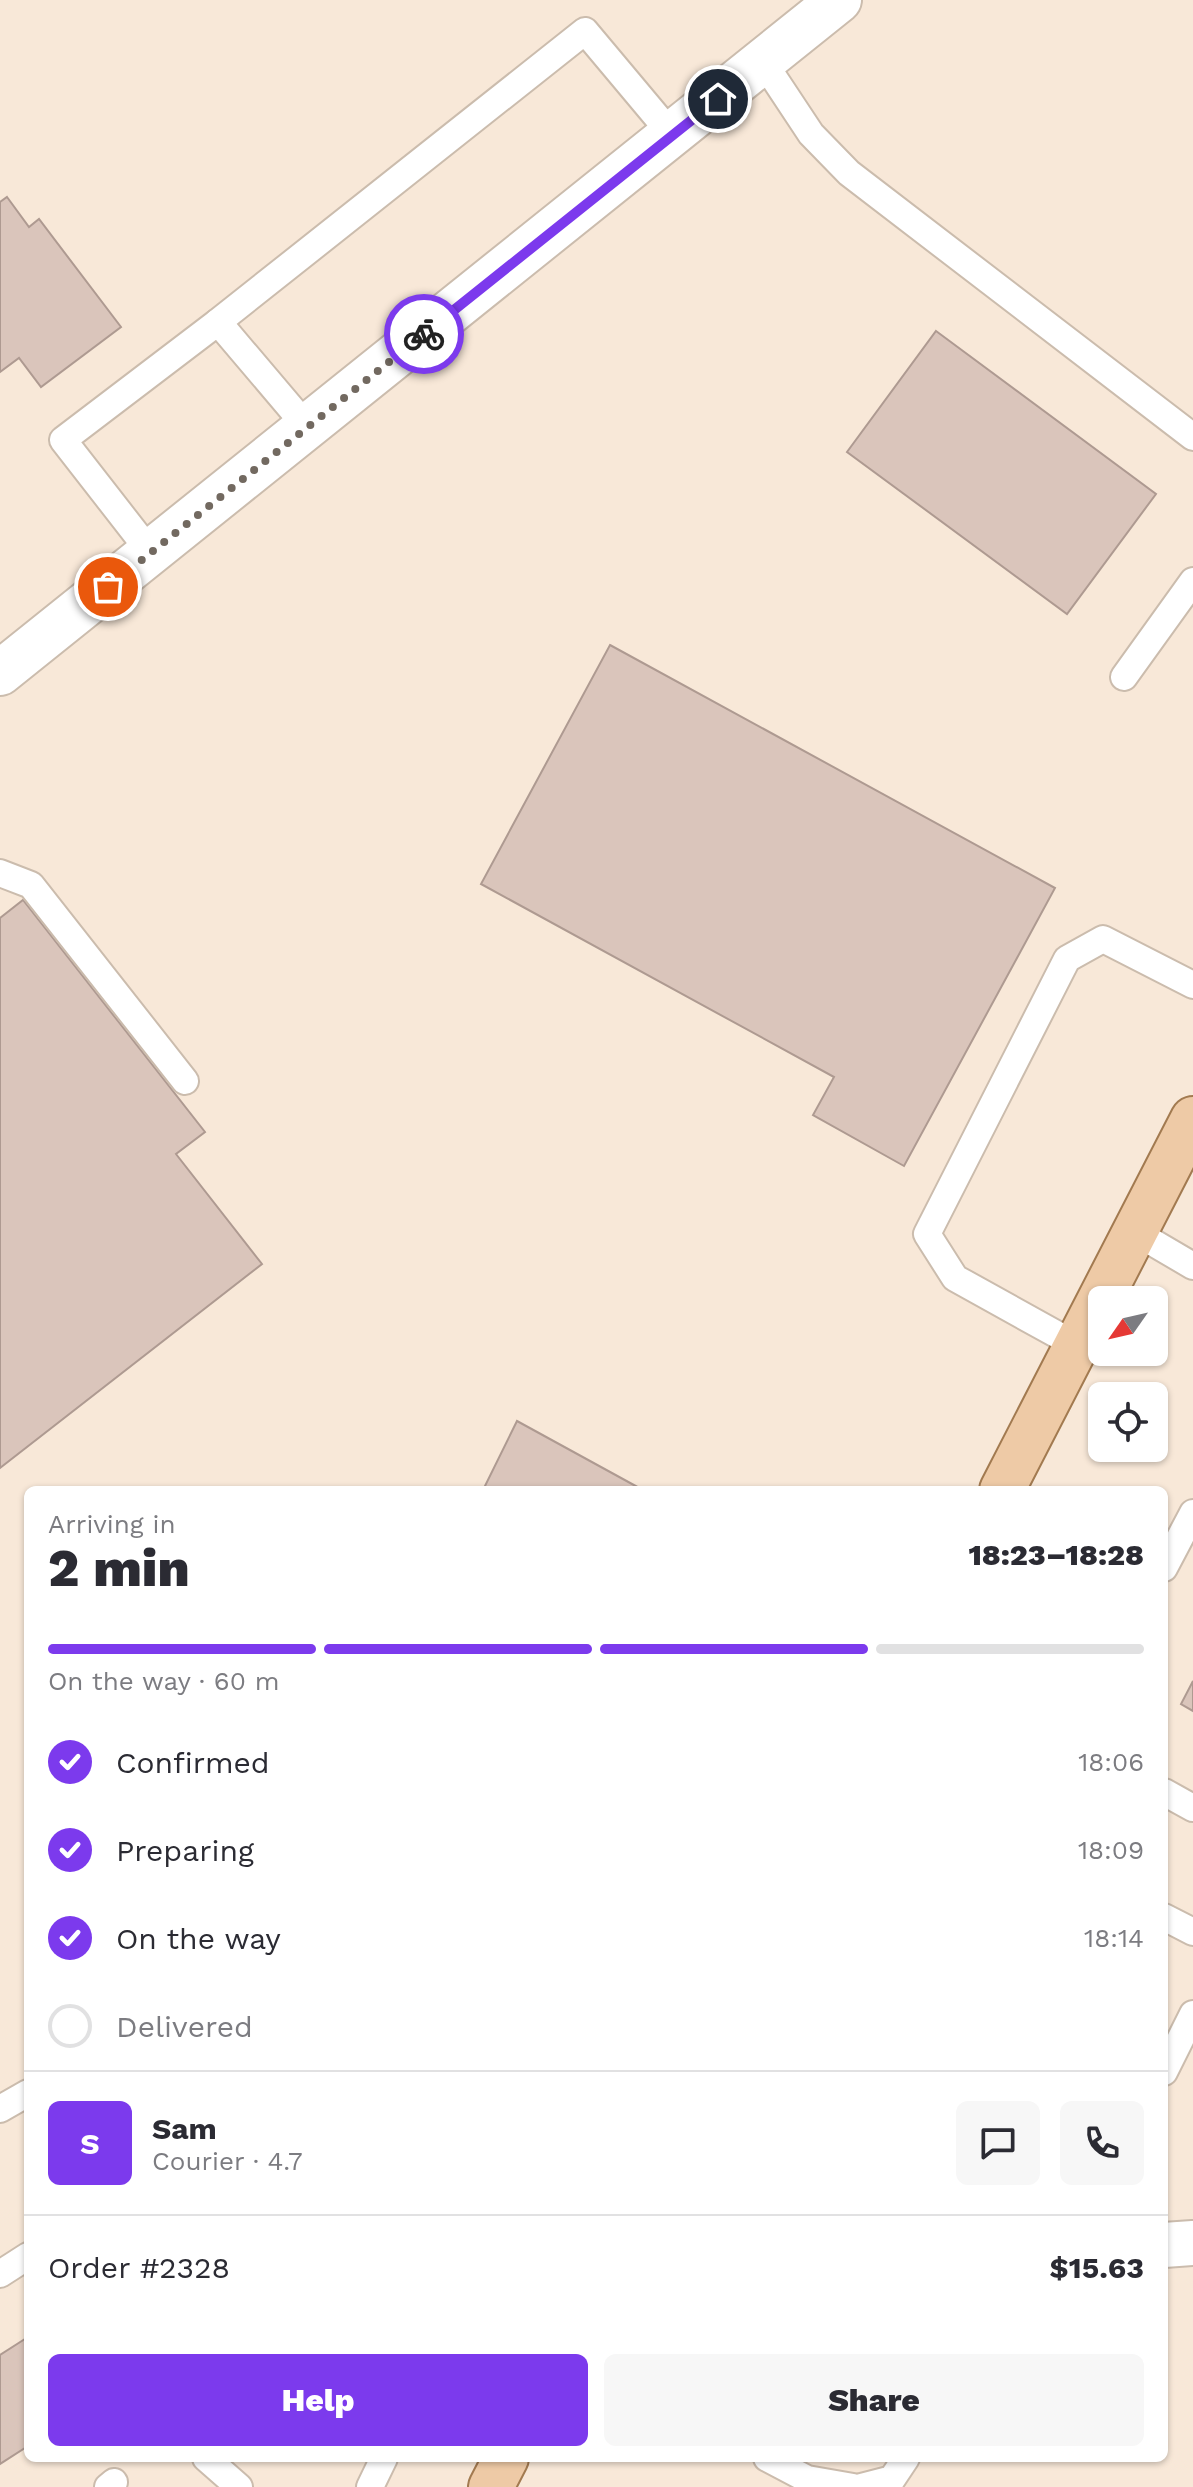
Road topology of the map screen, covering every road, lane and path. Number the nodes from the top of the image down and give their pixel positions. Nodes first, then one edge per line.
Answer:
1 (839, 0) edge
2 (764, 63) junction
3 (673, 136) junction
4 (218, 322) junction
5 (307, 427) junction
6 (1193, 437) edge
7 (151, 553) junction
8 (1193, 581) edge
9 (0, 673) edge
10 (1124, 677) dead end
11 (0, 873) edge
12 (1193, 985) edge
13 (185, 1081) dead end
14 (1193, 1119) edge
15 (1135, 1232) junction
16 (1193, 1266) edge
17 (1076, 1345) junction
18 (1004, 1486) edge
19 (1193, 1513) edge
20 (1168, 1560) edge
21 (1168, 1794) edge
22 (1193, 1808) edge
23 (1168, 1919) edge
24 (1193, 1932) edge
25 (1193, 2014) edge
26 (1168, 2064) edge
27 (24, 2095) edge
28 (0, 2109) edge
29 (1193, 2243) edge
30 (1168, 2245) edge
31 (24, 2259) edge
32 (0, 2274) edge
33 (211, 2462) edge
34 (382, 2462) edge
35 (504, 2462) edge
36 (775, 2462) edge
37 (903, 2462) edge
38 (239, 2487) edge
39 (370, 2487) edge
40 (491, 2487) edge
41 (853, 2487) edge
42 (861, 2487) edge

1 - 2 street
2 - 3 street
2 - 6 lane
3 - 4 lane
3 - 5 street
4 - 5 lane
4 - 7 lane
5 - 7 street
7 - 9 street
8 - 10 lane
11 - 13 lane
12 - 17 lane
14 - 15 main road
15 - 16 lane
15 - 17 main road
17 - 18 main road
19 - 20 lane
21 - 22 lane
23 - 24 lane
25 - 26 lane
27 - 28 lane
29 - 30 street
31 - 32 lane
33 - 38 lane
34 - 39 lane
35 - 40 main road
36 - 41 lane
37 - 42 lane

